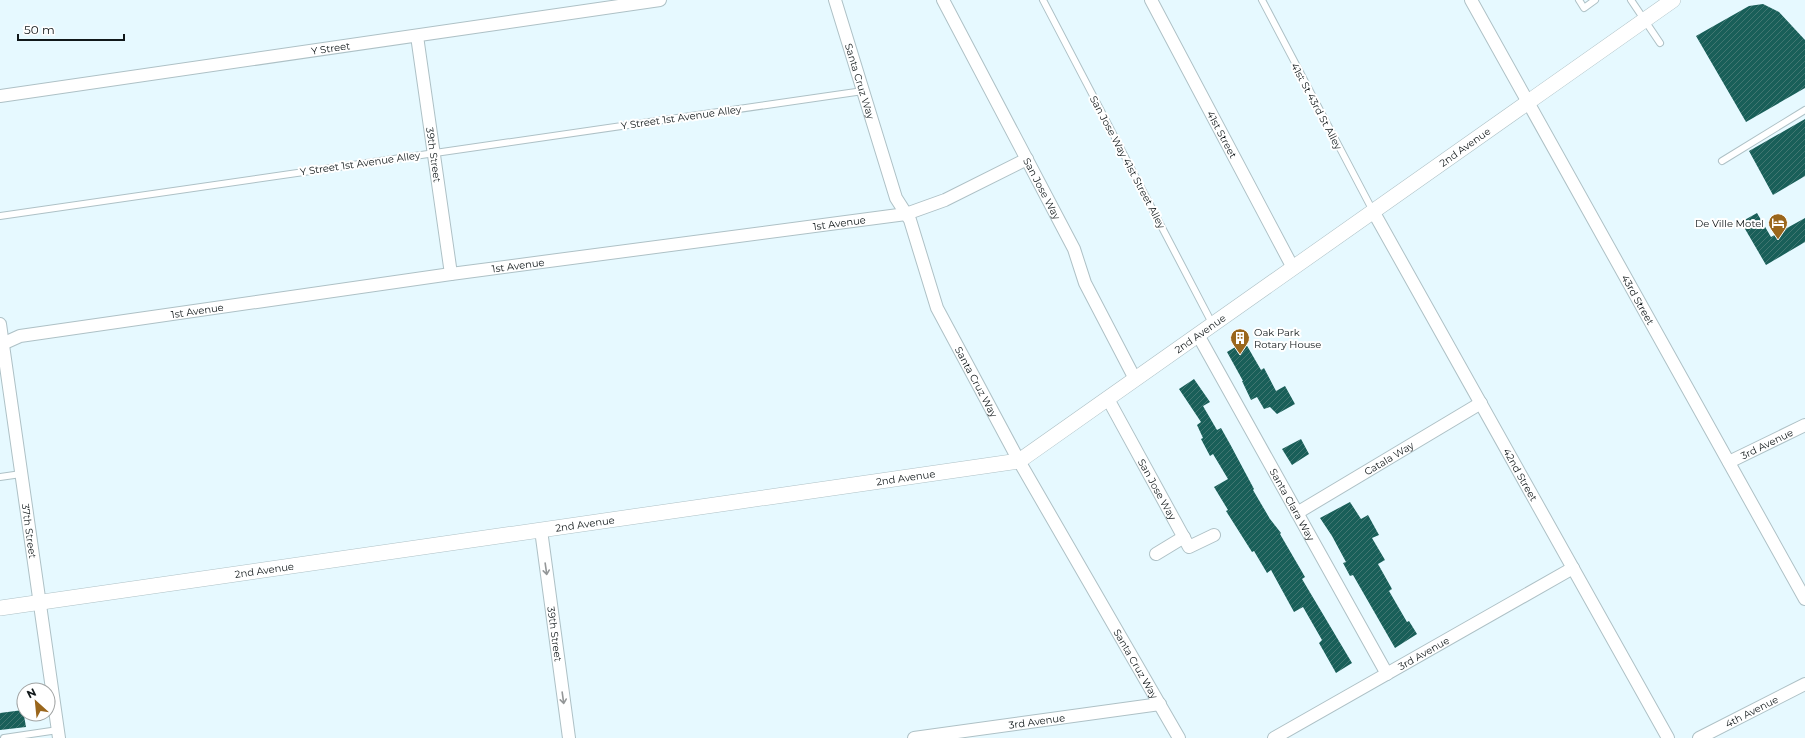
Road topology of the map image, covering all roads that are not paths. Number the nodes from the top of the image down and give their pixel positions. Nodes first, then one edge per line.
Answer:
1 (660, 0) edge
2 (836, 0) edge
3 (943, 0) edge
4 (1043, 0) edge
5 (1151, 0) edge
6 (1262, 0) edge
7 (1471, 0) edge
8 (1579, 0) edge
9 (1595, 0) edge
10 (1631, 0) edge
11 (1673, 0) edge
12 (1645, 20) junction
13 (417, 36) junction
14 (1660, 43) dead end
15 (864, 91) junction
16 (0, 96) edge
17 (1528, 102) junction
18 (1805, 110) edge
19 (433, 153) junction
20 (1027, 159) junction
21 (1722, 161) dead end
22 (1373, 211) junction
23 (906, 214) junction
24 (0, 216) edge
25 (1293, 268) junction
26 (451, 274) junction
27 (0, 324) edge
28 (1213, 325) junction
29 (1198, 335) junction
30 (2, 345) edge
31 (1135, 380) junction
32 (1108, 398) junction
33 (1481, 403) junction
34 (1805, 425) edge
35 (1019, 461) junction
36 (1729, 462) junction
37 (22, 474) junction
38 (0, 477) edge
39 (1297, 513) junction
40 (541, 530) junction
41 (1214, 535) dead end
42 (1184, 537) junction
43 (1156, 554) dead end
44 (1573, 568) junction
45 (1805, 599) edge
46 (40, 602) junction
47 (0, 608) edge
48 (1387, 674) junction
49 (1805, 684) edge
50 (1160, 704) junction
51 (58, 734) edge
52 (4, 738) edge
53 (569, 738) edge
54 (914, 738) edge
55 (1179, 738) edge
56 (1274, 738) edge
57 (1668, 738) edge
58 (1699, 738) edge

1 - 13 street, Y Street
2 - 15 street, Santa Cruz Way
3 - 20 street, San Jose Way
4 - 28 lane, San Jose Way 41st Street Alley
5 - 25 street, 41st Street
6 - 22 lane, 41st St 43rd St Alley
7 - 17 street, 43rd Street
8 - 9 lane
10 - 12 lane
11 - 12 street, 2nd Avenue
12 - 14 lane
12 - 17 street, 2nd Avenue
13 - 16 street, Y Street
13 - 19 street, 39th Street
15 - 19 lane, Y Street 1st Avenue Alley
15 - 23 street, Santa Cruz Way
17 - 22 street, 2nd Avenue
17 - 36 street, 43rd Street
18 - 21 lane
19 - 24 lane, Y Street 1st Avenue Alley
19 - 26 street, 39th Street
20 - 23 street, 1st Avenue
20 - 31 street, San Jose Way
22 - 25 street, 2nd Avenue
22 - 33 street, 42nd Street
23 - 26 street, 1st Avenue
23 - 35 street, Santa Cruz Way
25 - 28 street, 2nd Avenue
26 - 30 street, 1st Avenue
27 - 30 street, 37th Street
28 - 29 street, 2nd Avenue
29 - 31 street, 2nd Avenue
29 - 39 street, Santa Clara Way
30 - 37 street, 37th Street
31 - 32 street, 2nd Avenue
32 - 35 street, 2nd Avenue
32 - 42 street, San Jose Way
33 - 39 street, Catala Way
33 - 44 street, 42nd Street
34 - 36 street, 3rd Avenue
35 - 40 street, 2nd Avenue
35 - 50 street, Santa Cruz Way
36 - 45 street, 43rd Street
37 - 38 lane
37 - 46 street, 37th Street
39 - 48 street, Santa Clara Way
40 - 46 street, 2nd Avenue
40 -> 53 street, 39th Street
41 - 42 street
42 - 43 street
44 - 48 street, 3rd Avenue
44 - 57 street, 42nd Street
46 - 47 street, 2nd Avenue
46 - 51 street, 37th Street
48 - 56 street, 3rd Avenue
49 - 58 street, 4th Avenue
50 - 54 street, 3rd Avenue
50 - 55 street, Santa Cruz Way
51 - 52 lane

